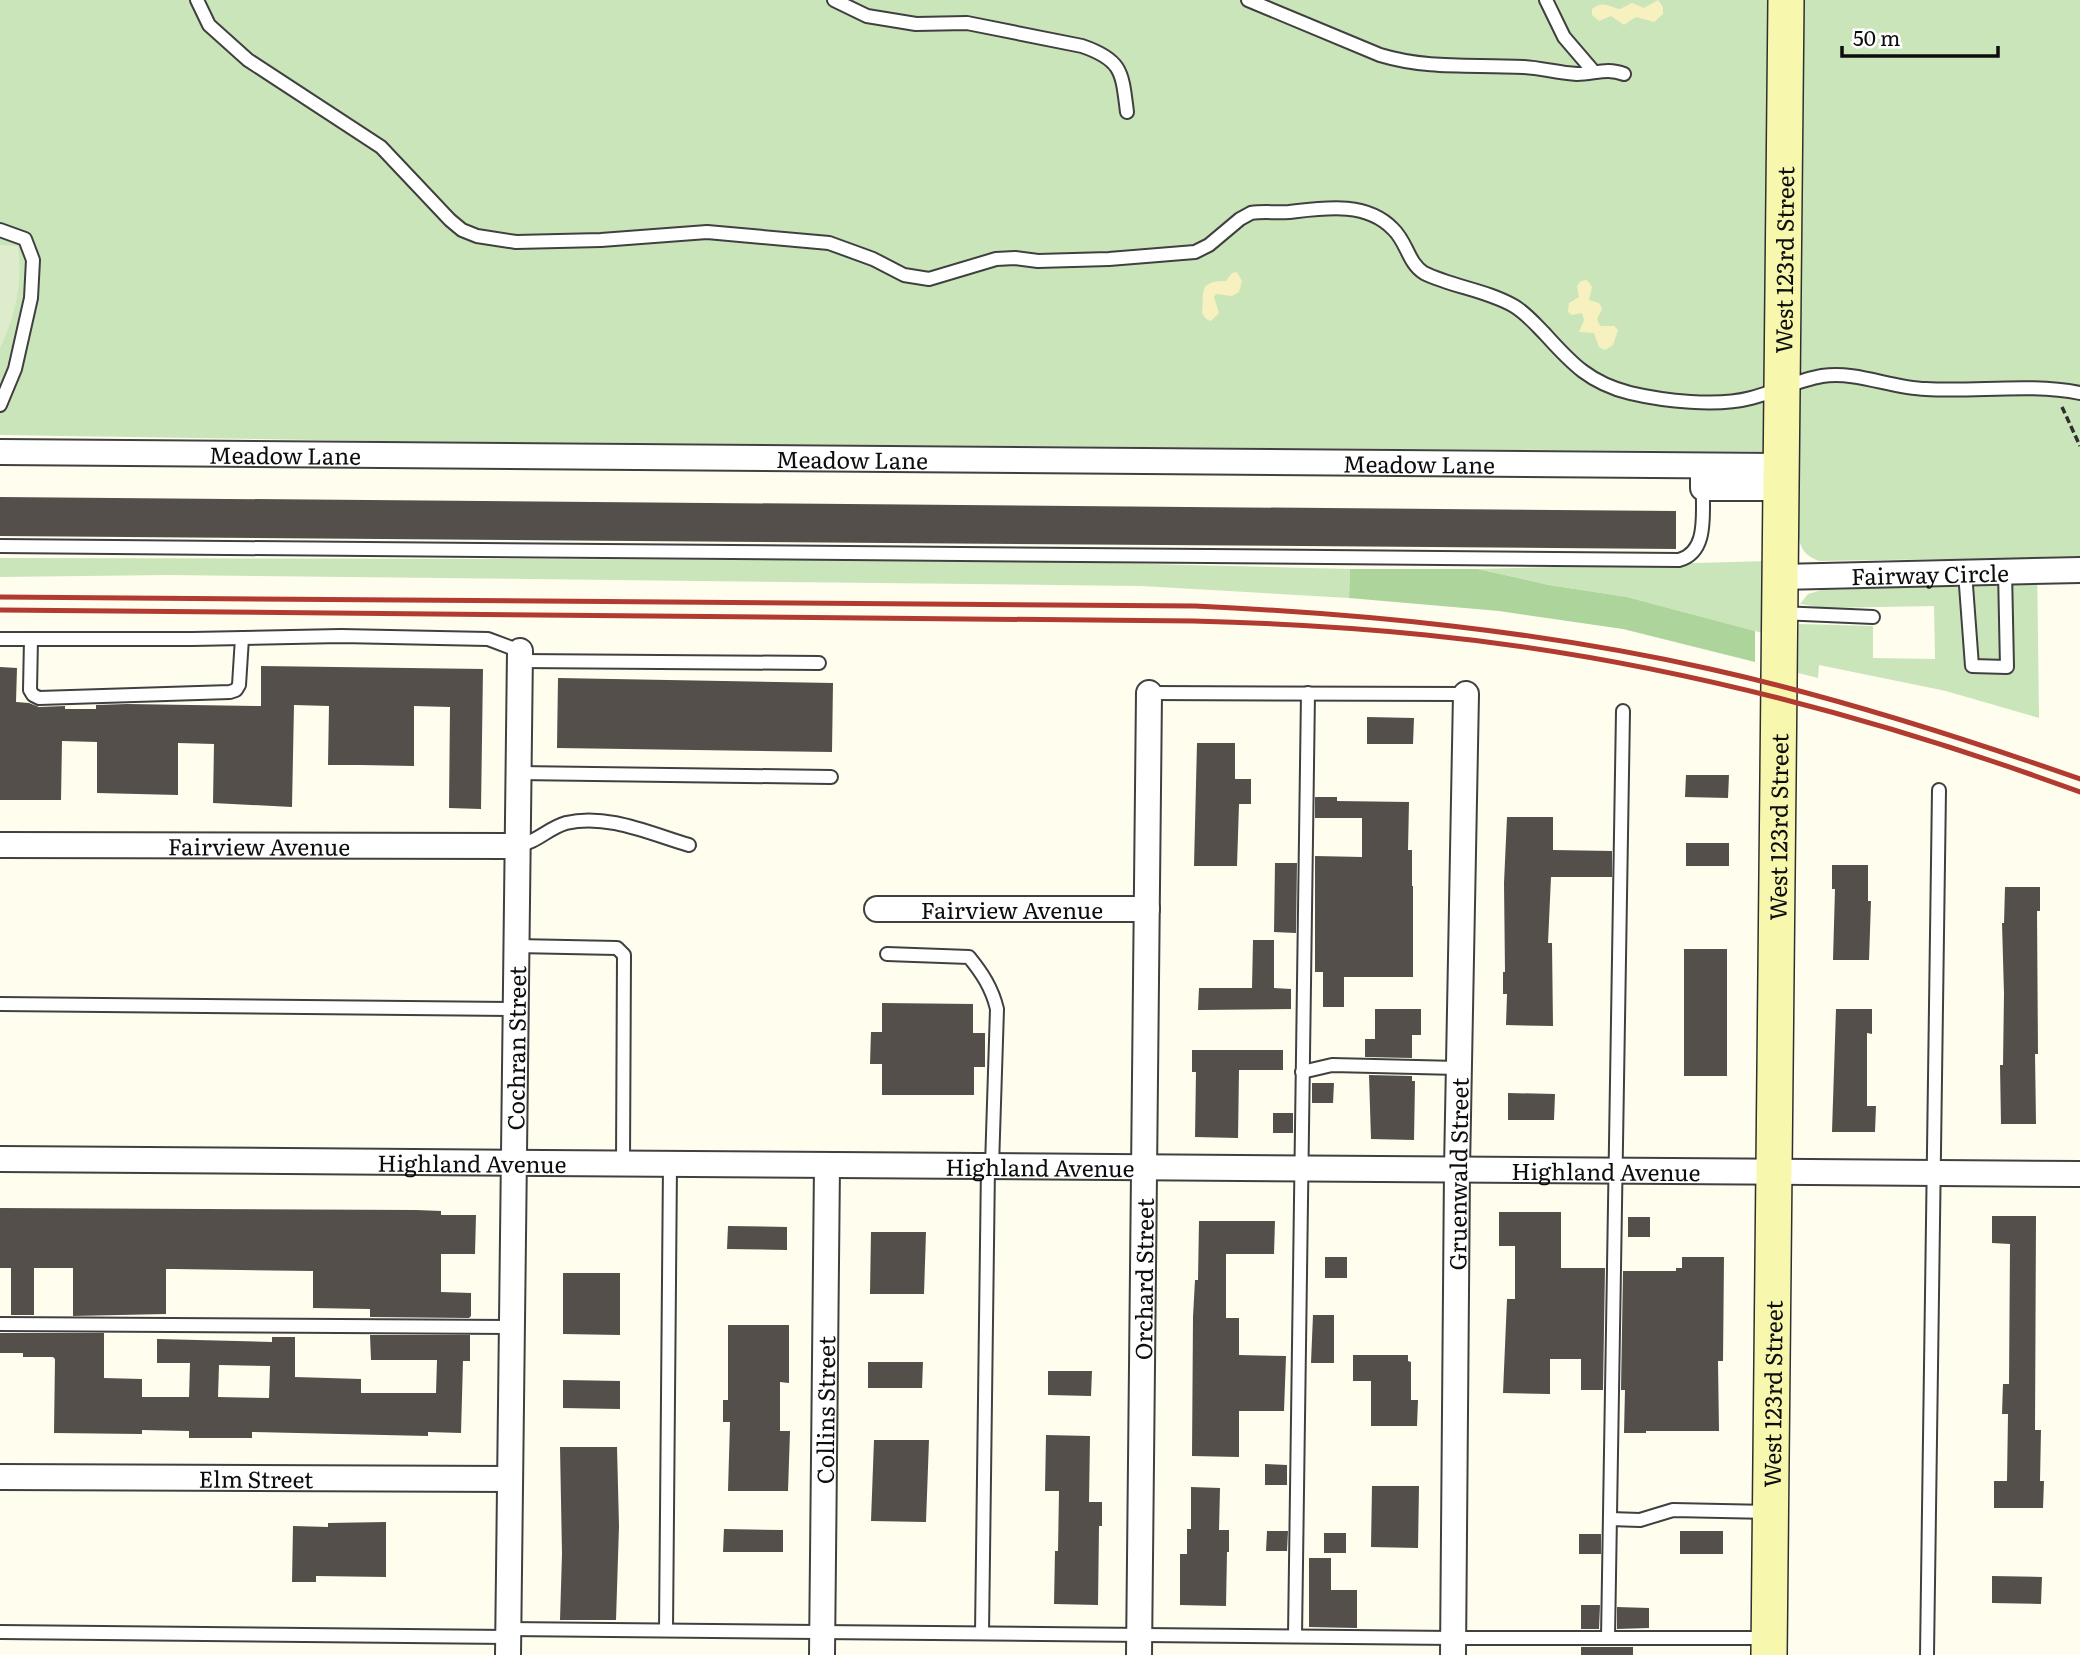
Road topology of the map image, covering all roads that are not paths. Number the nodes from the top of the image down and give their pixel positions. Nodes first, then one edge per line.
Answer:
1 (197, 0) edge
2 (834, 0) edge
3 (1248, 0) edge
4 (1546, 0) edge
5 (1786, 0) edge
6 (1594, 72) junction
7 (1624, 74) dead end
8 (1126, 112) dead end
9 (0, 230) edge
10 (1782, 387) junction
11 (2080, 393) edge
12 (0, 405) edge
13 (0, 452) edge
14 (1703, 477) junction
15 (1781, 477) junction
16 (0, 546) edge
17 (2080, 570) edge
18 (2005, 571) junction
19 (1965, 572) junction
20 (1780, 577) junction
21 (1780, 613) junction
22 (1873, 617) dead end
23 (242, 638) junction
24 (0, 639) edge
25 (31, 639) junction
26 (520, 656) junction
27 (819, 663) dead end
28 (1149, 693) joint
29 (1308, 693) junction
30 (1466, 694) joint
31 (1623, 711) dead end
32 (518, 773) junction
33 (831, 777) dead end
34 (1940, 790) dead end
35 (0, 845) edge
36 (689, 845) dead end
37 (517, 846) junction
38 (877, 909) dead end
39 (1146, 909) junction
40 (516, 946) junction
41 (887, 954) dead end
42 (0, 1004) edge
43 (515, 1009) junction
44 (1458, 1068) junction
45 (1302, 1072) junction
46 (0, 1158) edge
47 (513, 1163) junction
48 (623, 1163) junction
49 (670, 1164) junction
50 (827, 1165) junction
51 (990, 1166) junction
52 (1144, 1167) junction
53 (1301, 1168) junction
54 (1457, 1170) junction
55 (1615, 1171) junction
56 (1774, 1172) junction
57 (1932, 1173) junction
58 (2080, 1174) edge
59 (0, 1324) edge
60 (512, 1328) junction
61 (0, 1477) edge
62 (510, 1479) junction
63 (1770, 1512) junction
64 (1610, 1519) junction
65 (666, 1630) junction
66 (0, 1632) edge
67 (982, 1633) junction
68 (1295, 1636) junction
69 (1608, 1638) junction
70 (508, 1640) edge
71 (822, 1644) edge
72 (1139, 1645) edge
73 (1453, 1646) edge
74 (1769, 1647) edge
75 (1927, 1655) edge

1 - 10 lane
2 - 8 lane
3 - 6 lane
4 - 6 lane
5 - 10 street, West 123rd Street
6 - 7 lane
9 - 12 lane
10 - 11 lane
10 - 15 street, West 123rd Street
13 - 14 street, Meadow Lane
14 - 15 street, Meadow Lane
14 - 16 lane
15 - 20 street, West 123rd Street
17 - 18 street, Fairway Circle
18 - 19 street, Fairway Circle
18 - 19 lane
19 - 20 street, Fairway Circle
20 - 21 street, West 123rd Street
21 - 22 lane
21 - 56 street, West 123rd Street
23 - 25 lane
23 - 25 lane
23 - 26 lane
24 - 25 lane
26 - 27 lane
26 - 32 street, Cochran Street
28 - 29 lane
28 - 39 street, Orchard Street
29 - 30 lane
29 - 45 lane
30 - 44 street, Gruenwald Street
31 - 55 lane
32 - 33 lane
32 - 37 street, Cochran Street
34 - 57 lane
35 - 37 street, Fairview Avenue
36 - 37 lane
37 - 40 street, Cochran Street
38 - 39 street, Fairview Avenue
39 - 52 street, Orchard Street
40 - 43 street, Cochran Street
40 - 48 lane
41 - 51 lane
42 - 43 lane
43 - 47 street, Cochran Street
44 - 45 lane
44 - 54 street, Gruenwald Street
45 - 53 lane
46 - 47 street, Highland Avenue
47 - 48 street, Highland Avenue
47 - 60 street, Cochran Street
48 - 49 street, Highland Avenue
49 - 50 street, Highland Avenue
49 - 65 lane
50 - 51 street, Highland Avenue
50 - 71 street, Collins Street
51 - 52 street, Highland Avenue
51 - 67 lane
52 - 53 street, Highland Avenue
52 - 72 street, Orchard Street
53 - 54 street, Highland Avenue
53 - 68 lane
54 - 55 street, Highland Avenue
54 - 73 street, Gruenwald Street
55 - 56 street, Highland Avenue
55 - 64 lane
56 - 57 street, Highland Avenue
56 - 63 street, West 123rd Street
57 - 58 street, Highland Avenue
57 - 75 lane
59 - 60 lane
60 - 62 street, Cochran Street
61 - 62 street, Elm Street
62 - 70 street, Cochran Street
63 - 64 lane
63 - 74 street, West 123rd Street
64 - 69 lane
65 - 70 lane
65 - 71 lane
66 - 70 lane
67 - 71 lane
67 - 72 lane
68 - 72 lane
68 - 73 lane
69 - 73 lane
69 - 74 lane

